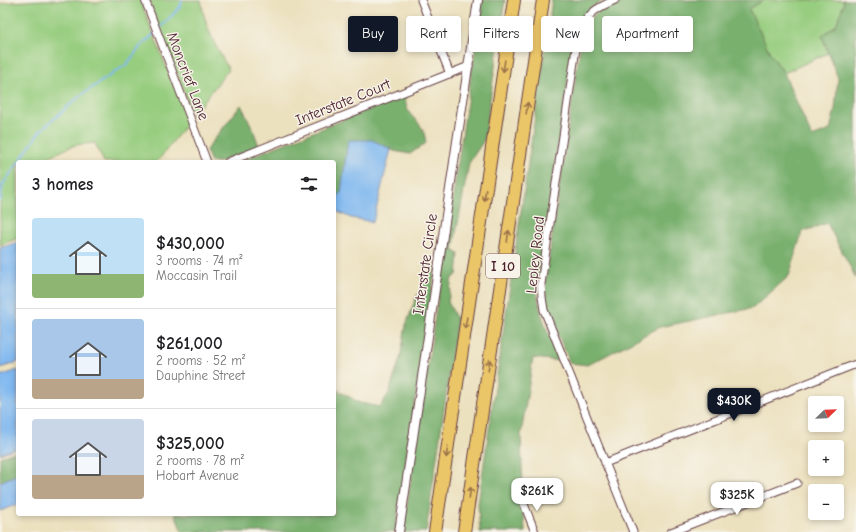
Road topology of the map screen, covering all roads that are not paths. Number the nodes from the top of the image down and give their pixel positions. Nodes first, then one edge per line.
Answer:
1 (145, 0) edge
2 (421, 0) edge
3 (478, 0) edge
4 (514, 0) edge
5 (543, 0) edge
6 (615, 0) edge
7 (469, 66) junction
8 (450, 74) junction
9 (206, 160) edge
10 (233, 160) edge
11 (856, 364) edge
12 (605, 463) junction
13 (797, 483) dead end
14 (522, 499) dead end
15 (399, 532) edge
16 (435, 532) edge
17 (464, 532) edge
18 (535, 532) edge
19 (633, 532) edge
20 (672, 532) edge

1 - 9 street, Moncrief Lane
2 - 8 street
3 - 7 street, Interstate Circle
4 -> 16 highway, I 10
17 -> 5 highway, I 10
6 - 12 street, Lepley Road
7 - 8 street, Interstate Court
7 - 15 street, Interstate Circle
8 - 10 street, Interstate Court
11 - 12 street
12 - 19 street, Lepley Road
13 - 20 street
14 - 18 street

